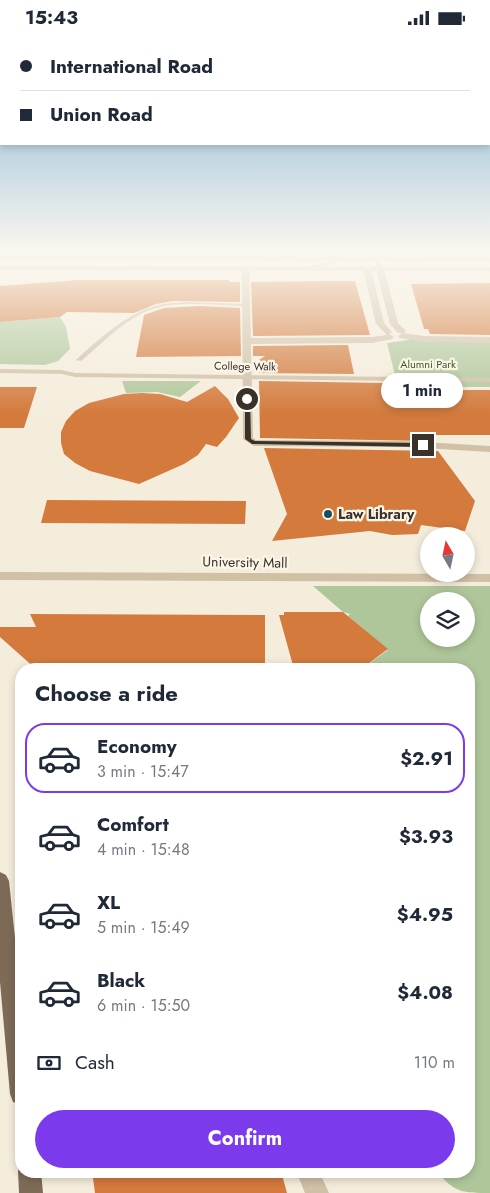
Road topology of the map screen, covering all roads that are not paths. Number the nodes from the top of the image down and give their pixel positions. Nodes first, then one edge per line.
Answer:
1 (164, 307) edge
2 (246, 307) edge
3 (376, 307) edge
4 (390, 307) edge
5 (402, 334) junction
6 (388, 335) junction
7 (490, 340) edge
8 (246, 341) junction
9 (79, 360) dead end
10 (0, 371) edge
11 (247, 377) junction
12 (490, 380) edge
13 (490, 449) edge
14 (0, 576) edge
15 (490, 578) edge
16 (0, 881) edge
17 (15, 1033) edge
18 (30, 1178) edge
19 (310, 1178) edge
20 (31, 1193) edge
21 (317, 1193) edge

1 - 9 lane
2 - 8 street
3 - 6 street
4 - 5 street
5 - 6 street
5 - 7 street
6 - 8 street
8 - 11 street
10 - 11 street, College Walk
11 - 12 street, College Walk
11 - 13 street
14 - 15 street, University Mall
16 - 17 main road
18 - 20 main road
19 - 21 street

